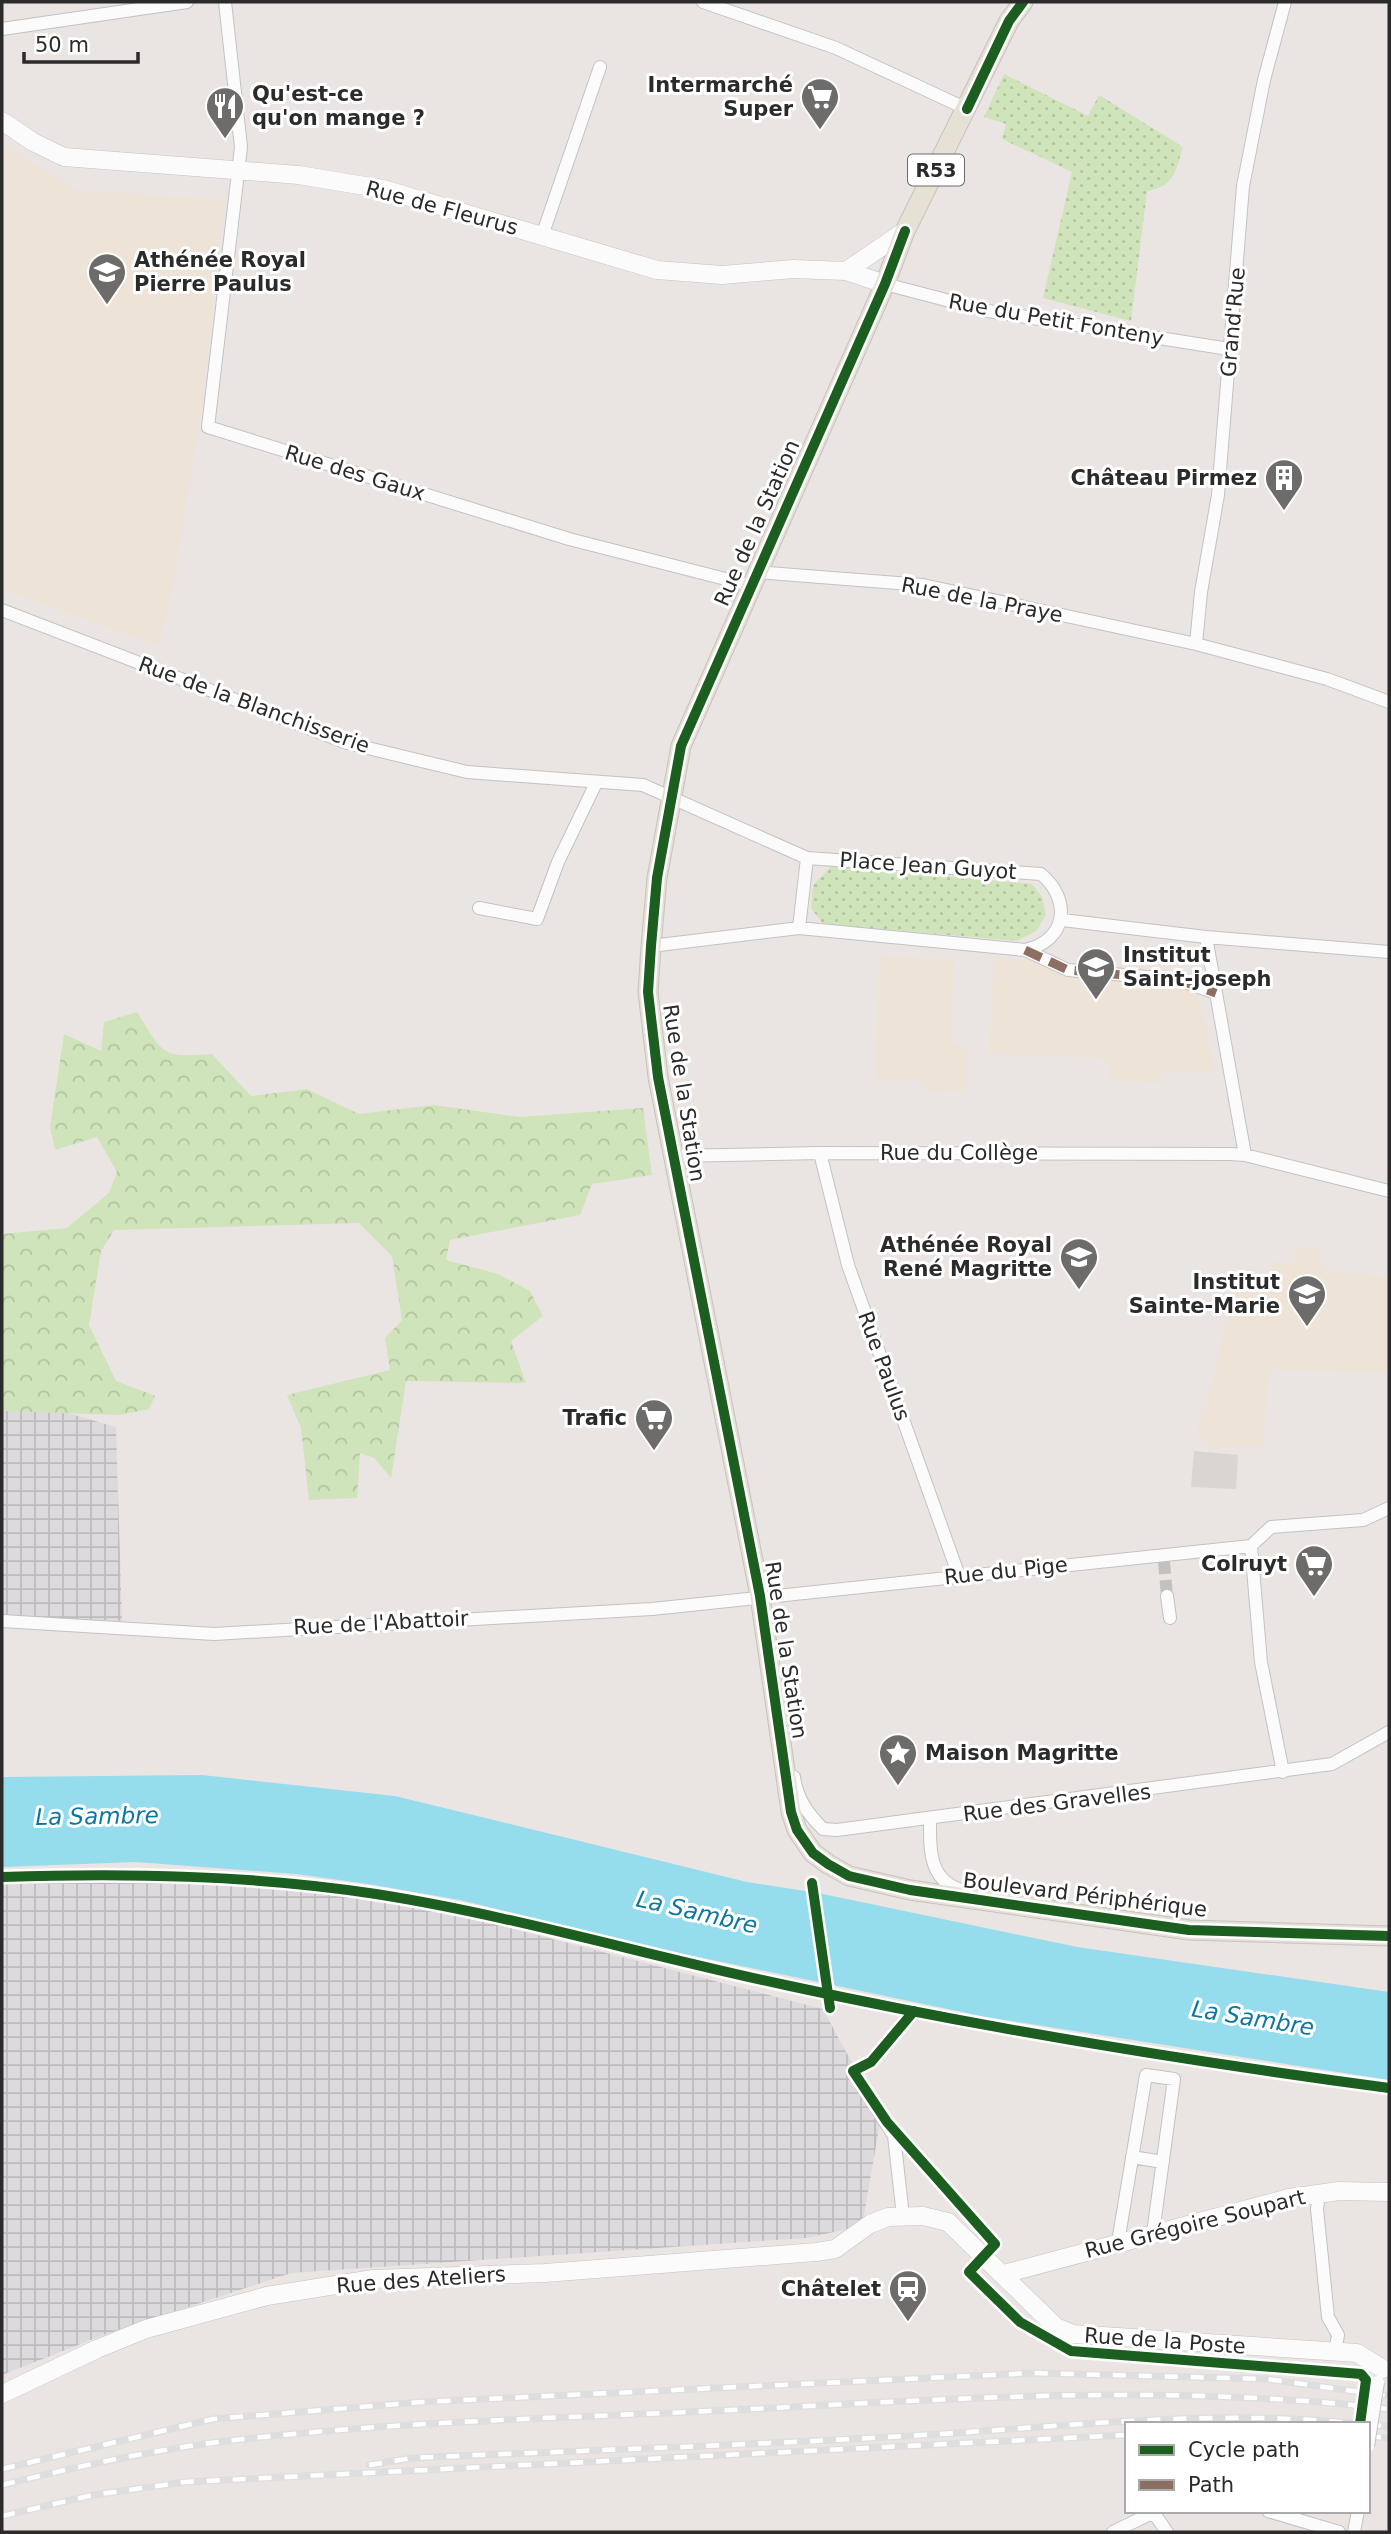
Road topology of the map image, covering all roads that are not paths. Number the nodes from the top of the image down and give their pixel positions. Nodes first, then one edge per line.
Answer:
1 (187, 2) edge
2 (225, 2) edge
3 (704, 2) edge
4 (1023, 2) edge
5 (1284, 2) edge
6 (743, 8) edge
7 (2, 29) edge
8 (600, 66) dead end
9 (967, 108) junction
10 (2, 121) edge
11 (238, 172) junction
12 (905, 231) junction
13 (542, 236) junction
14 (846, 271) junction
15 (890, 286) junction
16 (1229, 349) junction
17 (752, 579) junction
18 (2, 610) edge
19 (1196, 644) junction
20 (1389, 702) edge
21 (596, 783) junction
22 (672, 798) junction
23 (807, 858) junction
24 (479, 908) dead end
25 (1062, 920) junction
26 (799, 928) junction
27 (1206, 937) junction
28 (651, 946) junction
29 (1025, 950) junction
30 (1389, 952) edge
31 (1216, 993) junction
32 (820, 1153) junction
33 (1245, 1155) junction
34 (674, 1156) junction
35 (1389, 1191) edge
36 (1389, 1508) edge
37 (1251, 1546) junction
38 (959, 1576) junction
39 (760, 1596) junction
40 (1167, 1596) tunnel mouth
41 (1170, 1618) dead end
42 (2, 1620) edge
43 (781, 1732) junction
44 (1389, 1732) edge
45 (1283, 1772) junction
46 (930, 1818) junction
47 (797, 1830) joint
48 (1004, 1903) junction
49 (1189, 1930) junction
50 (1389, 1936) edge
51 (1389, 1946) edge
52 (853, 2071) dead end
53 (1132, 2157) junction
54 (1163, 2162) junction
55 (1389, 2192) edge
56 (1319, 2194) junction
57 (903, 2216) junction
58 (1153, 2233) junction
59 (1118, 2242) junction
60 (1004, 2274) junction
61 (1335, 2352) junction
62 (1385, 2369) edge
63 (2, 2394) edge
64 (1370, 2437) edge
65 (1152, 2513) edge
66 (1155, 2513) edge
67 (1275, 2513) edge
68 (1357, 2513) edge
69 (1113, 2532) edge
70 (1167, 2532) edge
71 (1339, 2532) edge
72 (1354, 2532) edge

1 - 7 street
2 - 11 street
3 - 6 street
4 - 9 main road, Rue de la Station / R53
5 - 16 street, Grand'Rue
6 - 9 street
8 - 13 street
9 - 12 main road, Rue de la Station / R53
10 - 11 street, Rue de Fleurus
11 - 13 street, Rue de Fleurus
11 - 17 street, Rue des Gaux
12 - 14 street
12 - 15 main road, Rue de la Station / R53
13 - 14 street, Rue de Fleurus
14 - 15 street, Rue de Fleurus
15 - 16 street, Rue du Petit Fonteny
15 - 17 main road, Rue de la Station / R53
16 - 19 street, Grand'Rue
17 - 19 street, Rue de la Praye
17 - 22 main road, Rue de la Station / R53
18 - 21 street, Rue de la Blanchisserie
19 - 20 street, Rue de la Praye
21 - 22 street, Rue de la Blanchisserie
21 - 24 street
22 - 23 street, Rue de la Blanchisserie
22 - 28 main road, Rue de la Station / R53
23 - 25 street, Place Jean Guyot
23 - 26 street
25 - 27 street
25 - 29 street
26 - 28 street
26 - 29 street
27 - 30 street
27 - 31 street
28 - 34 main road, Rue de la Station / R53
29 - 31 street
31 - 33 street
32 - 33 street, Rue du Collège
32 - 34 street, Rue du Collège
32 - 38 street, Rue Paulus
33 - 35 street, Rue du Collège
34 - 39 main road, Rue de la Station / R53
36 - 37 street
37 - 38 street, Rue du Pige
37 - 45 street
38 - 39 street, Rue du Pige
39 - 42 street, Rue de l'Abattoir
39 - 43 main road, Rue de la Station / R53
40 - 41 street
43 - 46 street, Rue des Gravelles
43 - 47 main road, Rue de la Station / R53
44 - 45 street, Rue des Gravelles
45 - 46 street, Rue des Gravelles
46 - 48 street
47 - 48 main road, Boulevard Périphérique / R53
48 - 49 main road, Boulevard Périphérique / R53
49 - 50 main road, Boulevard Périphérique / R53
49 - 51 main road
52 - 57 street
53 - 54 street
53 - 54 street
53 - 59 street
54 - 58 street
55 - 56 street, Rue Grégoire Soupart
56 - 58 street, Rue Grégoire Soupart
56 - 61 street
57 - 60 street, Rue de la Poste
57 - 63 street, Rue des Ateliers
58 - 59 street, Rue Grégoire Soupart
59 - 60 street, Rue Grégoire Soupart
60 - 61 street, Rue de la Poste
61 - 62 street, Rue de la Poste
62 - 64 street, bridge
65 - 69 street
66 - 70 street
67 - 71 street
68 - 72 street

